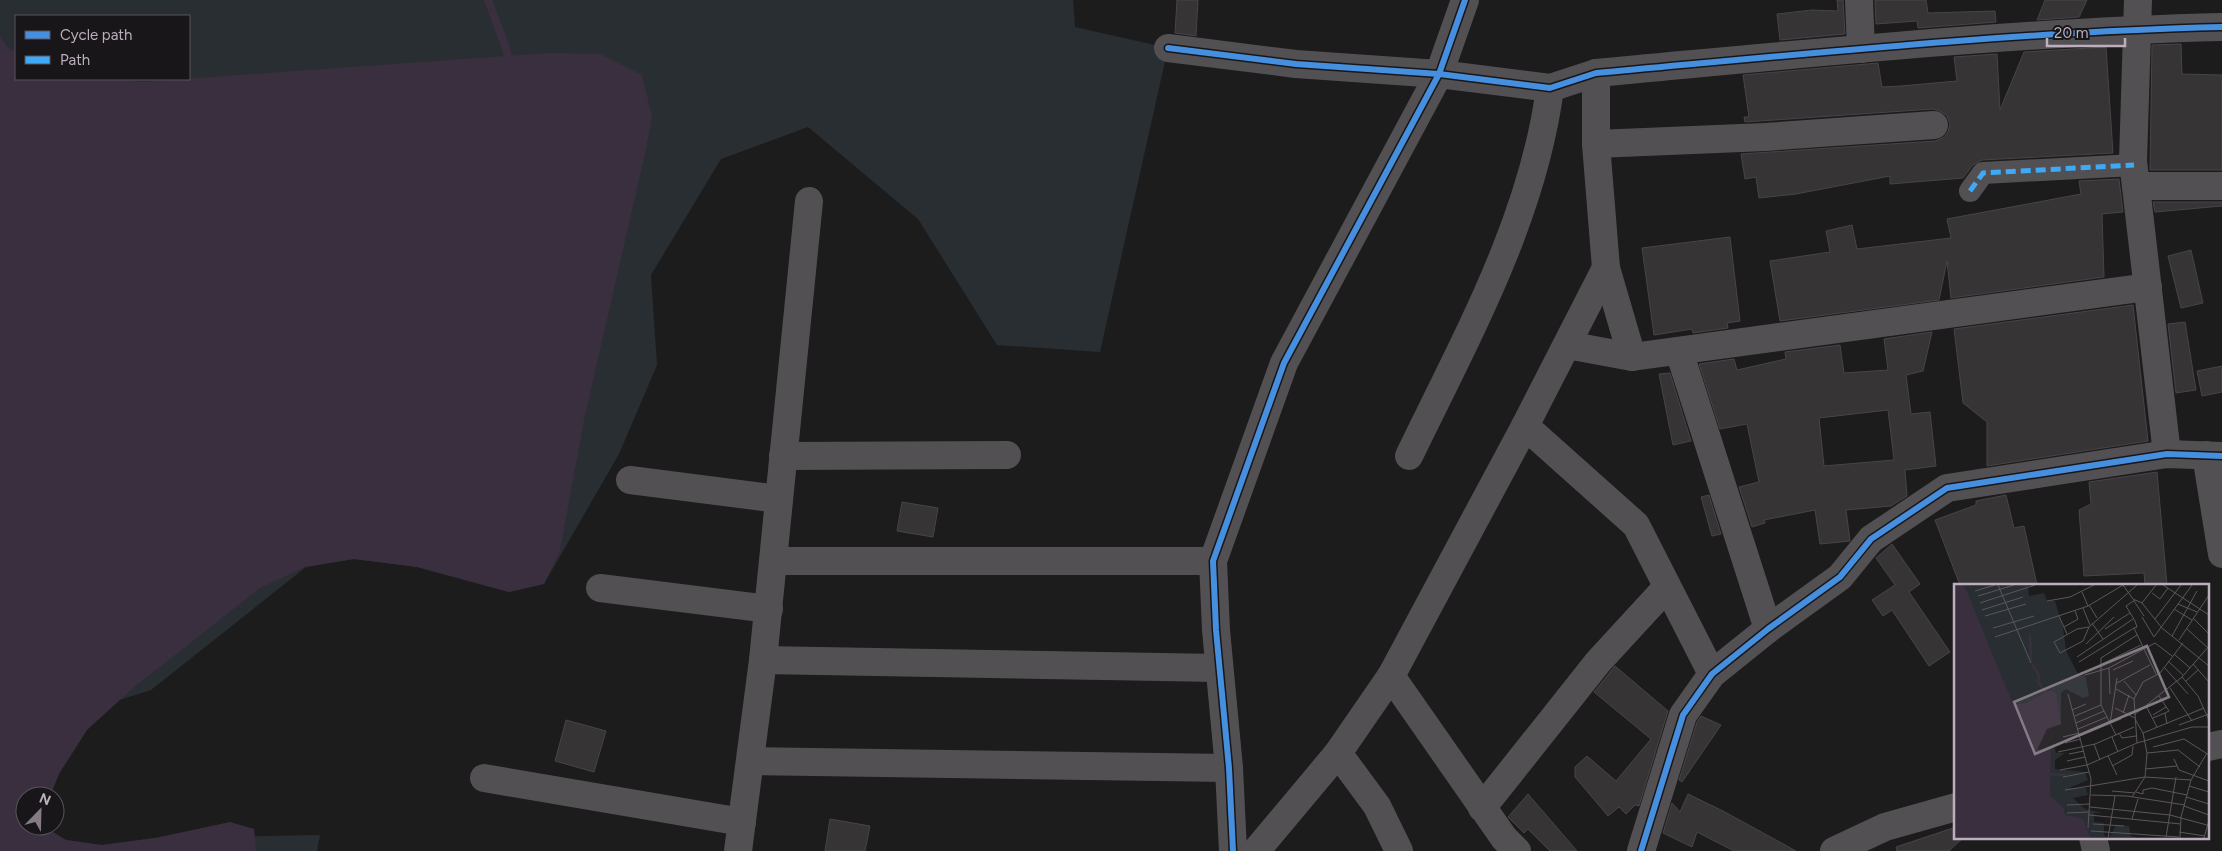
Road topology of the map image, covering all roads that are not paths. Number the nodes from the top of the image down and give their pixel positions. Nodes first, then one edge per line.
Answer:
1 (1465, 0) edge
2 (1860, 0) edge
3 (2138, 0) edge
4 (2222, 28) edge
5 (2137, 29) junction
6 (1168, 48) dead end
7 (1861, 49) junction
8 (1596, 73) junction
9 (1439, 74) junction
10 (1550, 88) junction
11 (1934, 125) dead end
12 (1596, 144) junction
13 (2135, 176) junction
14 (2222, 186) edge
15 (1970, 191) dead end
16 (809, 201) dead end
17 (1606, 268) junction
18 (2148, 287) junction
19 (1567, 345) junction
20 (1679, 351) junction
21 (1632, 357) junction
22 (1525, 426) junction
23 (1007, 454) dead end
24 (2166, 454) junction
25 (783, 456) junction
26 (1409, 456) dead end
27 (2214, 456) edge
28 (630, 480) dead end
29 (779, 499) junction
30 (2222, 554) edge
31 (774, 561) junction
32 (1213, 561) junction
33 (1667, 587) junction
34 (600, 588) dead end
35 (769, 609) junction
36 (1768, 630) junction
37 (763, 660) junction
38 (1219, 668) junction
39 (1712, 674) junction
40 (1391, 676) junction
41 (1338, 753) junction
42 (750, 762) junction
43 (1229, 768) junction
44 (484, 778) dead end
45 (1482, 808) junction
46 (1954, 808) edge
47 (742, 822) junction
48 (2093, 838) edge
49 (1845, 849) edge
50 (738, 851) edge
51 (1232, 851) edge
52 (1256, 851) edge
53 (1399, 851) edge
54 (1517, 851) edge
55 (1641, 851) edge
56 (2096, 851) edge

1 - 9 street
2 - 7 street
3 - 5 street
4 - 5 street
5 - 7 street
5 - 13 street
6 - 9 street
7 - 8 street
8 - 10 street
8 - 12 street
9 - 10 street
9 - 32 street
10 - 26 street
11 - 12 street
12 - 17 street
13 - 14 street
13 - 15 street
13 - 18 street
16 - 25 street
17 - 19 street
17 - 21 street
18 - 20 street
18 - 24 street
19 - 21 street
19 - 22 street
20 - 21 street
20 - 36 street
22 - 33 street
22 - 40 street
23 - 25 street
24 - 27 street
24 - 36 street
25 - 29 street
27 - 30 street
28 - 29 street
29 - 31 street
31 - 32 street
31 - 35 street
32 - 38 street
33 - 39 street
33 - 45 street
34 - 35 street
35 - 37 street
36 - 39 street
37 - 38 street
37 - 42 street
38 - 43 street
39 - 55 street
40 - 41 street
40 - 45 street
41 - 52 street
41 - 53 street
42 - 43 street
42 - 47 street
43 - 51 street
44 - 47 street
45 - 54 street
46 - 49 street
47 - 50 street
48 - 56 street

